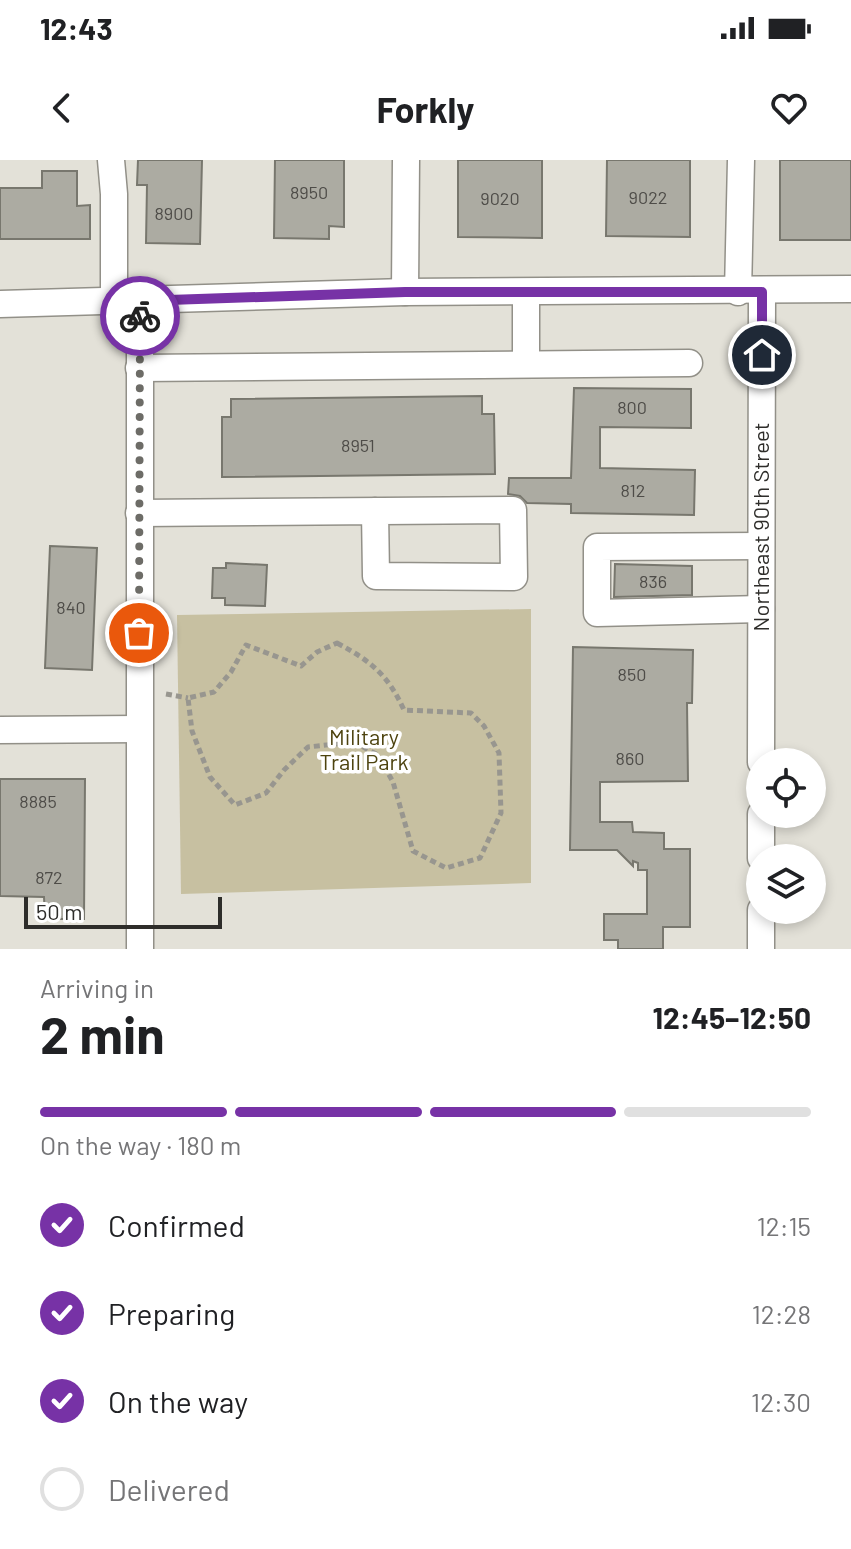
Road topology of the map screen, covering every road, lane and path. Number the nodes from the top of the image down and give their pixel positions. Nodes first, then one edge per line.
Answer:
1 (111, 160) edge
2 (406, 160) edge
3 (741, 160) edge
4 (851, 289) edge
5 (405, 292) junction
6 (526, 292) junction
7 (750, 292) junction
8 (140, 301) junction
9 (114, 302) junction
10 (0, 304) edge
11 (689, 363) dead end
12 (526, 364) junction
13 (139, 368) junction
14 (375, 511) junction
15 (139, 513) junction
16 (761, 546) junction
17 (761, 609) junction
18 (164, 694) dead end
19 (188, 698) junction
20 (139, 729) junction
21 (0, 730) edge
22 (761, 748) edge
23 (761, 924) edge
24 (140, 949) edge
25 (761, 949) edge

1 - 9 street
2 - 5 street
3 - 7 street, Northeast 90th Street
4 - 7 street
5 - 6 street
5 - 8 street
6 - 7 street
6 - 12 street
7 - 16 street, Northeast 90th Street
8 - 9 street
8 - 13 street
9 - 10 street
11 - 12 street
12 - 13 street
13 - 15 street
14 - 14 street
14 - 15 street
15 - 20 street
16 - 17 street, Northeast 90th Street
16 - 17 street
17 - 22 street, Northeast 90th Street
18 - 19 path
19 - 19 path
20 - 21 street
20 - 24 street
23 - 25 street

